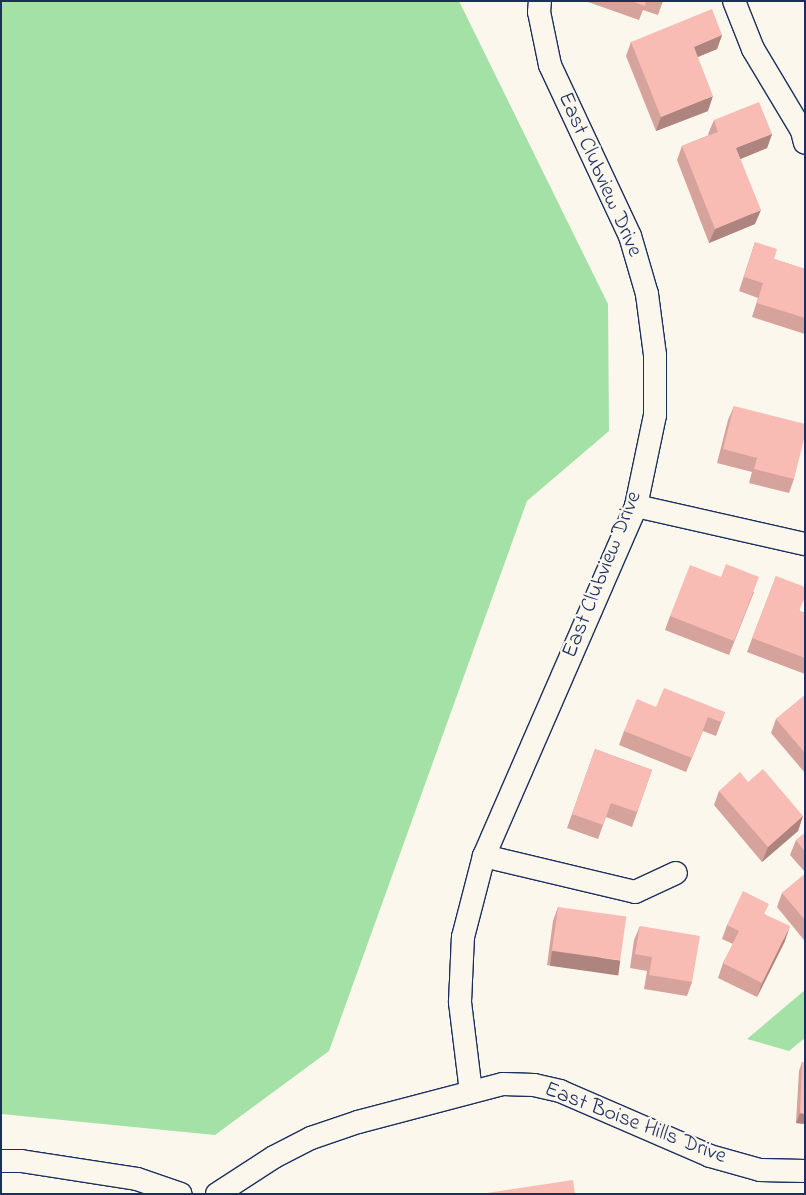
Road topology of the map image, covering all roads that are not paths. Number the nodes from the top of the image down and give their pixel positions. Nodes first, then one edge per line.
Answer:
1 (540, 1) edge
2 (734, 1) edge
3 (805, 143) edge
4 (636, 506) junction
5 (805, 544) edge
6 (484, 856) junction
7 (676, 873) dead end
8 (471, 1092) junction
9 (1, 1161) edge
10 (805, 1171) edge
11 (181, 1194) edge
12 (217, 1194) edge

1 - 4 street, East Clubview Drive
2 - 3 street
4 - 5 street
4 - 6 street, East Clubview Drive
6 - 7 street
6 - 8 street, East Clubview Drive
8 - 10 street, East Boise Hills Drive
8 - 12 street, East Boise Hills Drive
9 - 11 street

